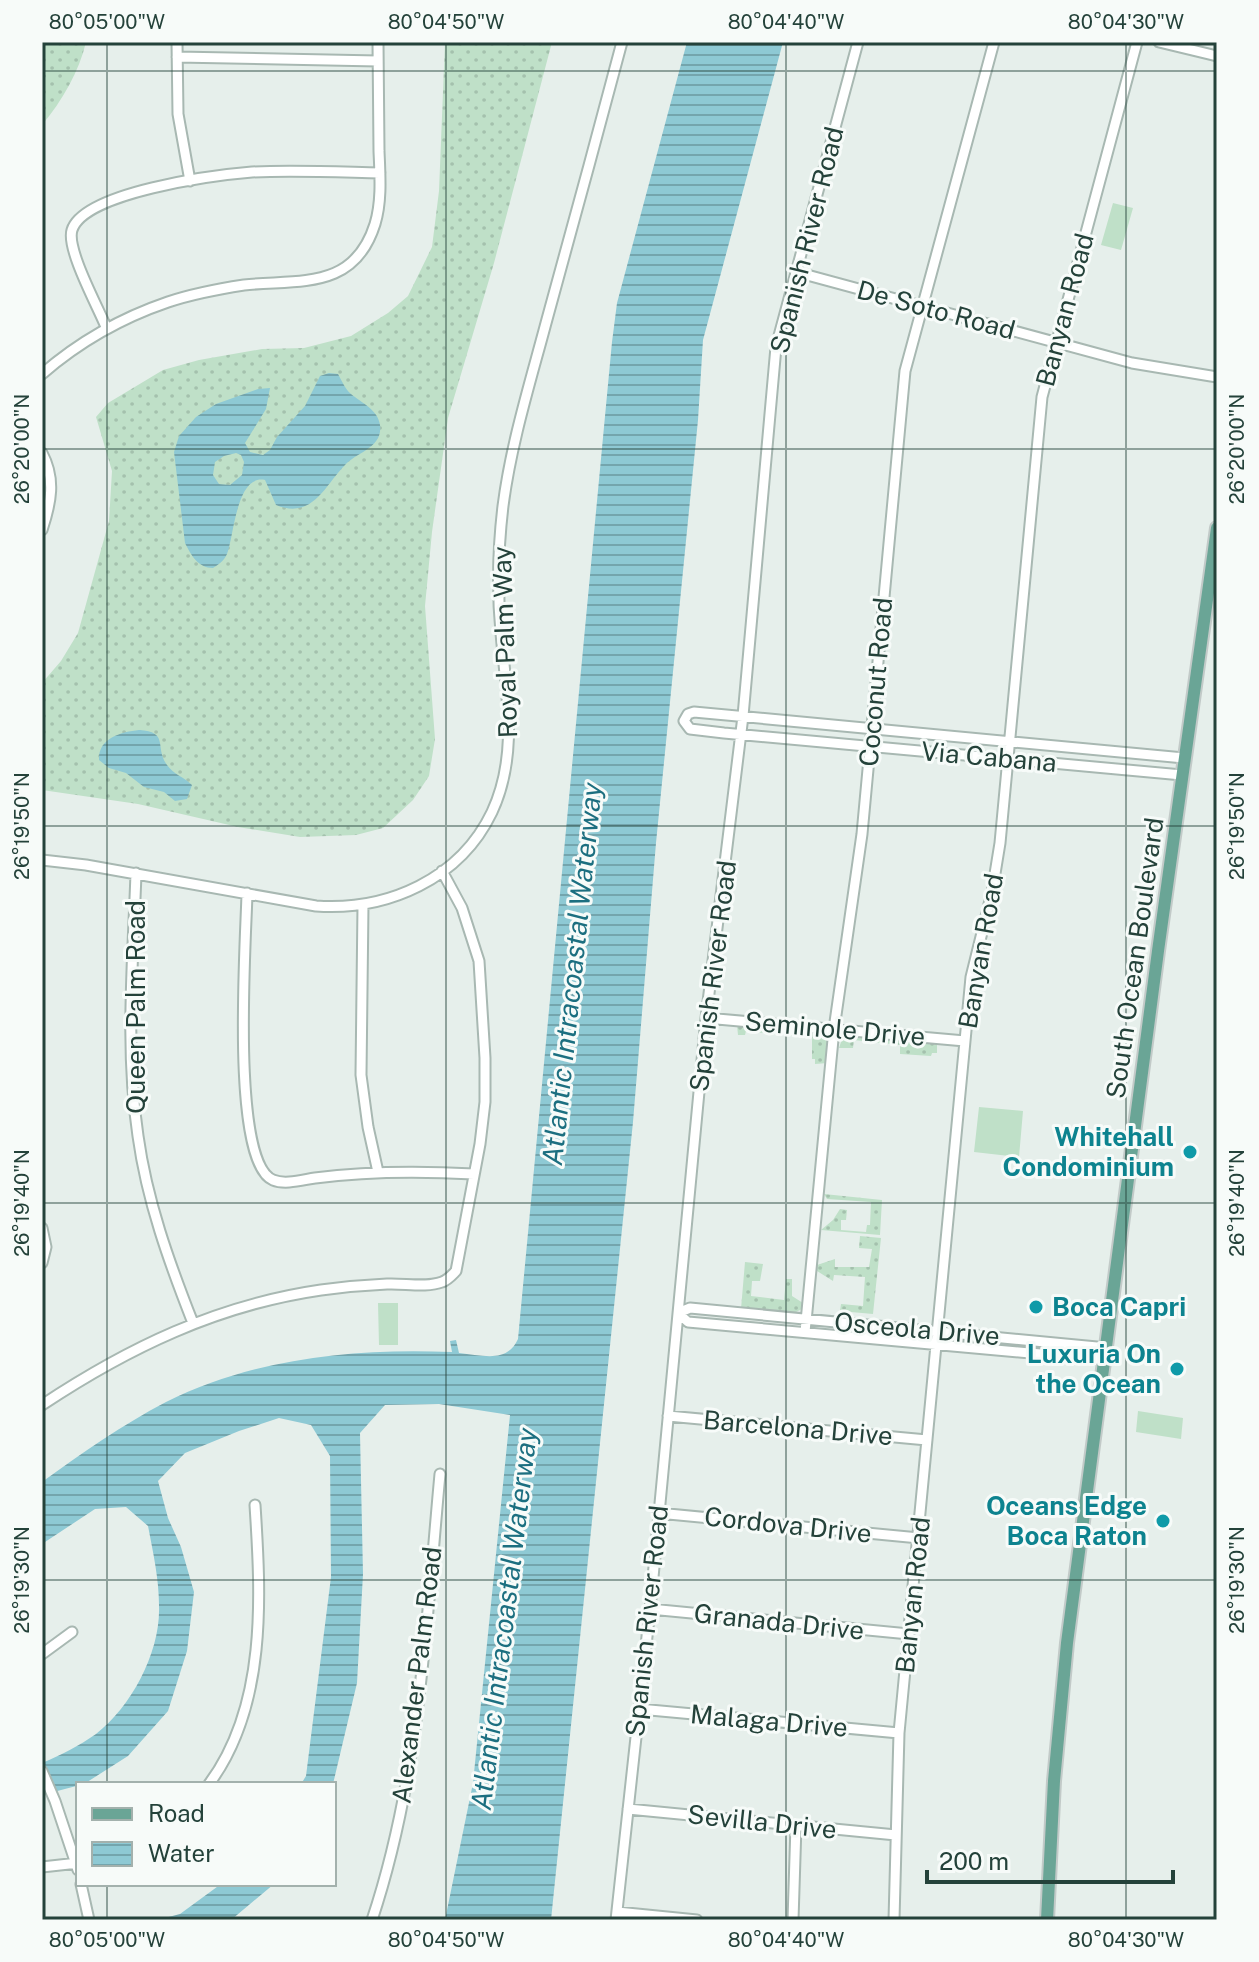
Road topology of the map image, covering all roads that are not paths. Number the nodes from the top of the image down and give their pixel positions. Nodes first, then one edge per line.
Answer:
1 (177, 42) edge
2 (378, 42) edge
3 (622, 42) edge
4 (858, 42) edge
5 (994, 42) edge
6 (1137, 42) edge
7 (1159, 42) edge
8 (1217, 56) edge
9 (177, 57) junction
10 (378, 61) junction
11 (380, 173) junction
12 (190, 181) junction
13 (796, 272) junction
14 (922, 306) junction
15 (106, 327) junction
16 (1055, 343) junction
17 (42, 374) edge
18 (1217, 377) edge
19 (42, 453) edge
20 (1217, 528) edge
21 (42, 530) edge
22 (743, 716) junction
23 (872, 728) junction
24 (741, 735) junction
25 (1010, 741) junction
26 (870, 747) junction
27 (1184, 758) junction
28 (1008, 759) junction
29 (1182, 775) junction
30 (42, 860) edge
31 (442, 871) junction
32 (136, 873) junction
33 (247, 893) junction
34 (363, 905) junction
35 (706, 1018) junction
36 (834, 1029) junction
37 (965, 1041) junction
38 (378, 1172) junction
39 (474, 1174) junction
40 (42, 1228) edge
41 (44, 1258) edge
42 (678, 1313) junction
43 (806, 1319) junction
44 (193, 1323) junction
45 (937, 1331) junction
46 (805, 1332) junction
47 (936, 1344) junction
48 (1105, 1354) junction
49 (42, 1405) edge
50 (668, 1416) junction
51 (927, 1440) junction
52 (440, 1474) dead end
53 (255, 1505) dead end
54 (658, 1513) junction
55 (919, 1538) junction
56 (650, 1609) junction
57 (72, 1632) dead end
58 (909, 1634) junction
59 (42, 1654) edge
60 (639, 1709) junction
61 (899, 1733) junction
62 (42, 1771) edge
63 (210, 1782) edge
64 (628, 1809) junction
65 (796, 1825) junction
66 (896, 1835) junction
67 (76, 1863) edge
68 (76, 1866) edge
69 (42, 1867) edge
70 (81, 1886) edge
71 (616, 1916) edge
72 (89, 1920) edge
73 (372, 1920) edge
74 (697, 1920) edge
75 (793, 1920) edge
76 (894, 1920) edge
77 (1047, 1920) edge

1 - 9 street
2 - 10 street
3 - 31 street, Royal Palm Way
4 - 13 street, Spanish River Road
5 - 14 street, Coconut Road
6 - 16 street, Banyan Road
7 - 8 street
9 - 10 street
9 - 12 street
10 - 11 street
11 - 12 street
11 - 15 street
12 - 15 street
13 - 14 street, De Soto Road
13 - 22 street, Spanish River Road
14 - 16 street, De Soto Road
14 - 23 street, Coconut Road
15 - 17 street
16 - 18 street, De Soto Road
16 - 25 street, Banyan Road
19 - 21 street
20 - 27 main road, South Ocean Boulevard
22 - 23 street, Via Cabana
22 - 24 street, Spanish River Road
22 - 24 street, Via Cabana
23 - 25 street, Via Cabana
23 - 26 street, Coconut Road
24 - 26 street, Via Cabana
24 - 35 street, Spanish River Road
25 - 27 street, Via Cabana
25 - 28 street, Banyan Road
26 - 28 street, Via Cabana
26 - 36 street, Coconut Road
27 - 29 main road, South Ocean Boulevard
28 - 29 street, Via Cabana
28 - 37 street, Banyan Road
29 - 48 main road, South Ocean Boulevard
30 - 32 street, Royal Palm Way
31 - 34 street, Royal Palm Way
31 - 39 street
32 - 33 street, Royal Palm Way
32 - 44 street, Queen Palm Road
33 - 34 street, Royal Palm Way
33 - 38 street
34 - 38 street
35 - 36 street, Seminole Drive
35 - 42 street, Spanish River Road
36 - 37 street, Seminole Drive
36 - 43 street, Coconut Road
37 - 45 street, Banyan Road
38 - 39 street
39 - 44 street
40 - 41 street
42 - 43 street, Osceola Drive
42 - 46 street, Osceola Drive
42 - 50 street, Spanish River Road
43 - 45 street, Osceola Drive
43 - 46 street, Coconut Road
44 - 49 street
45 - 47 street, Banyan Road
45 - 48 street, Osceola Drive
46 - 47 street, Osceola Drive
47 - 48 street, Osceola Drive
47 - 51 street, Banyan Road
48 - 77 main road, South Ocean Boulevard
50 - 51 street, Barcelona Drive
50 - 54 street, Spanish River Road
51 - 55 street, Banyan Road
52 - 73 street, Alexander Palm Road
53 - 63 street
54 - 55 street, Cordova Drive
54 - 56 street, Spanish River Road
55 - 58 street, Banyan Road
56 - 58 street, Granada Drive
56 - 60 street, Spanish River Road
57 - 59 street
58 - 61 street, Banyan Road
60 - 61 street, Malaga Drive
60 - 64 street, Spanish River Road
61 - 66 street, Banyan Road
62 - 67 street
64 - 65 street, Sevilla Drive
64 - 71 street, Spanish River Road
65 - 66 street, Sevilla Drive
65 - 75 street
66 - 76 street, Banyan Road
68 - 69 street
70 - 72 street
71 - 74 street

